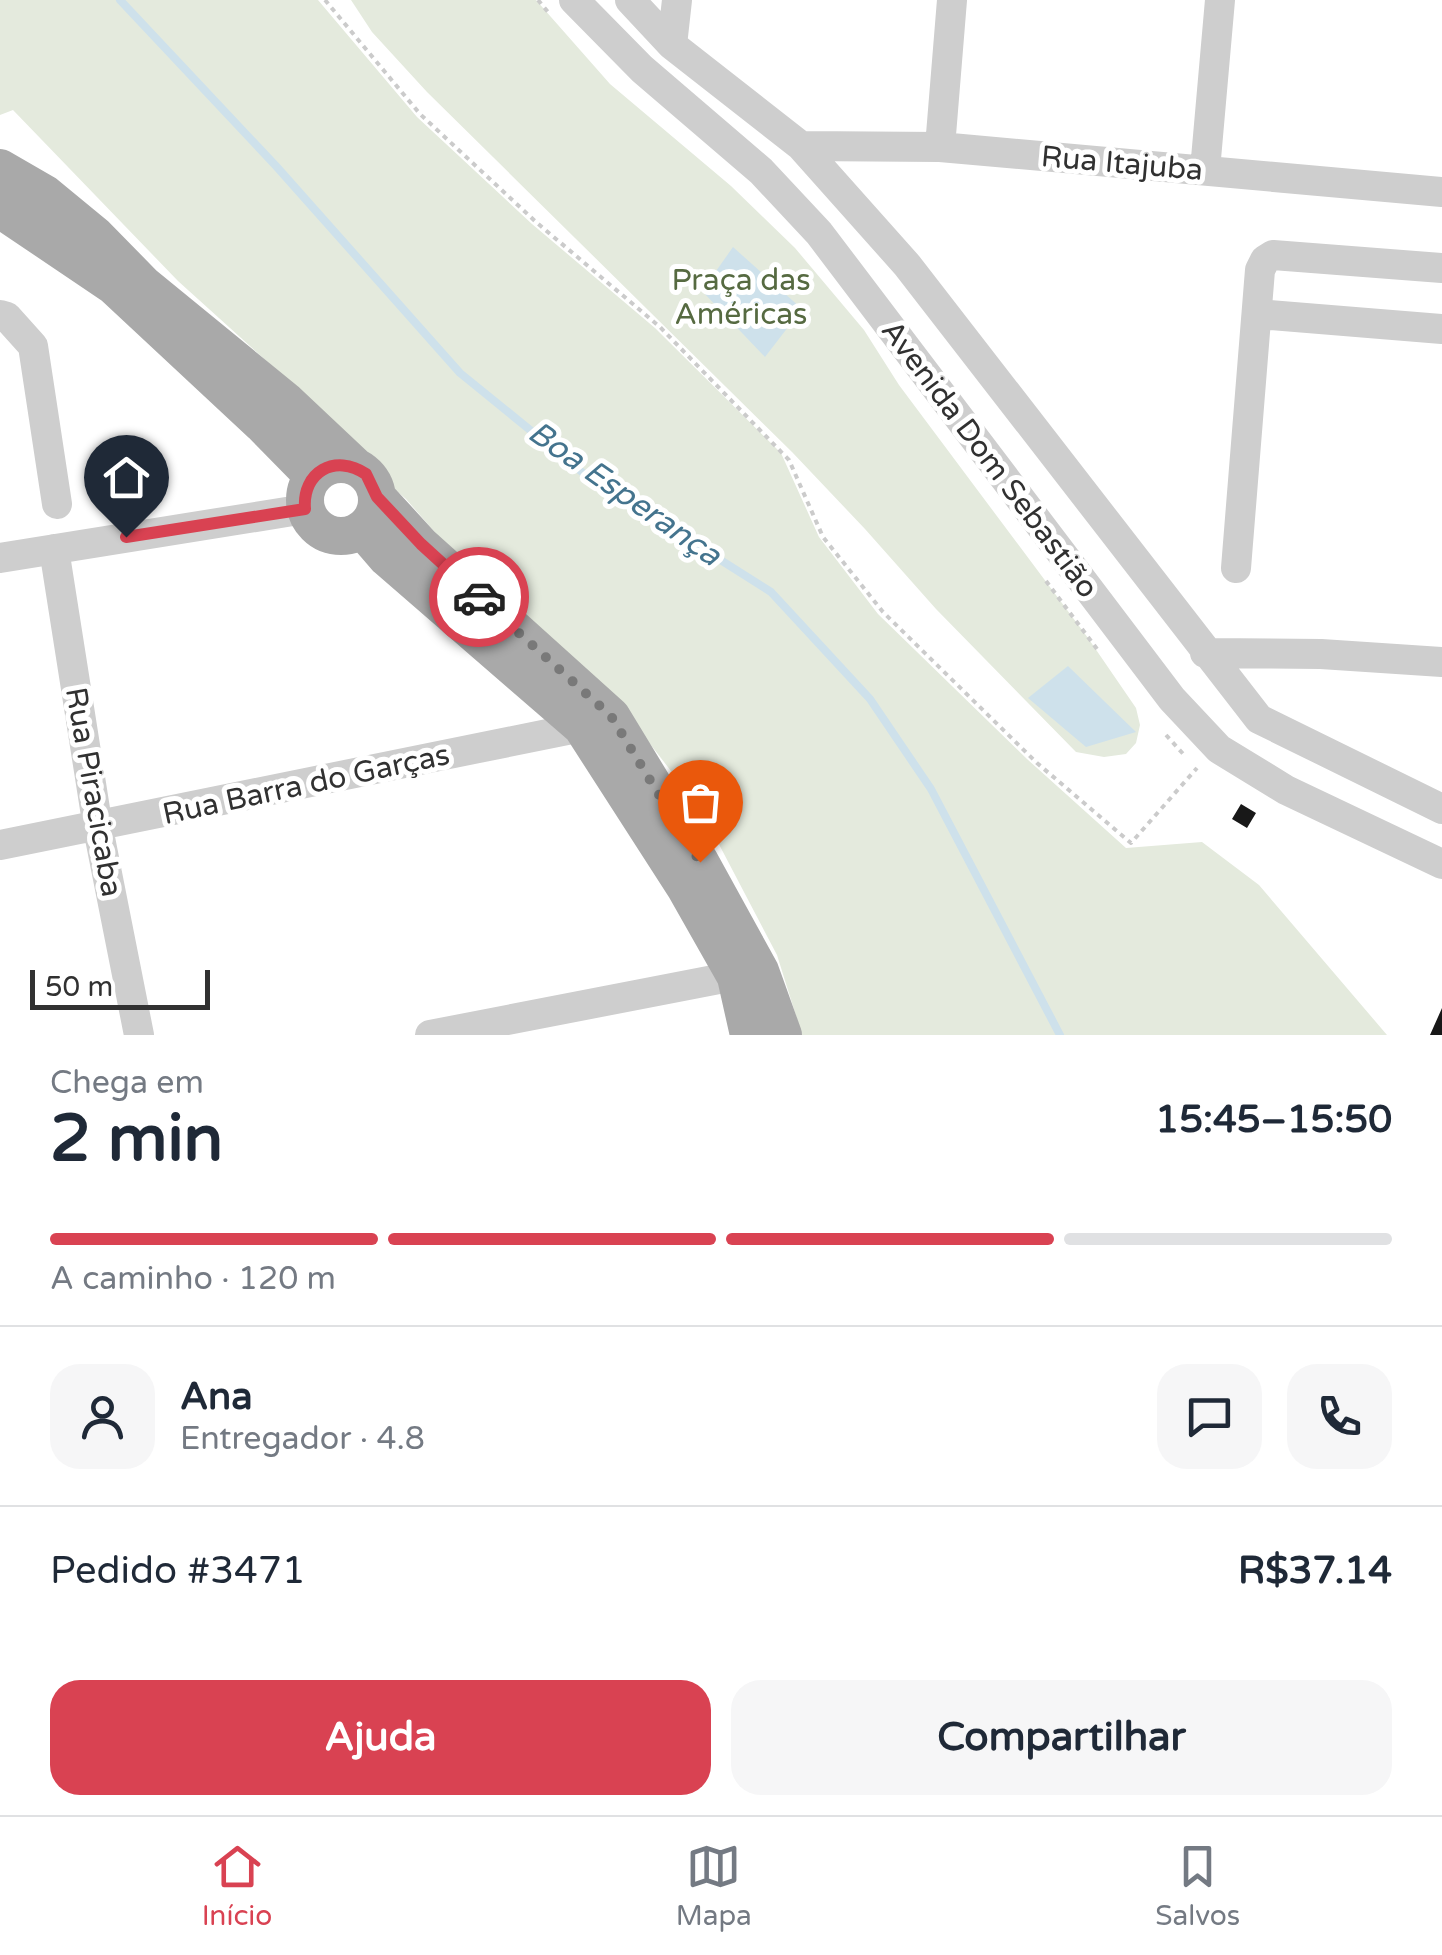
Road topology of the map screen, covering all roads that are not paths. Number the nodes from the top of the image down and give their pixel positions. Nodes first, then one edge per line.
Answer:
1 (630, 0) edge
2 (677, 0) edge
3 (952, 0) edge
4 (1220, 0) edge
5 (561, 6) edge
6 (672, 45) junction
7 (801, 146) junction
8 (940, 146) junction
9 (0, 168) edge
10 (1205, 170) junction
11 (1442, 192) edge
12 (0, 210) edge
13 (1442, 268) edge
14 (0, 314) edge
15 (1258, 314) junction
16 (1442, 328) edge
17 (309, 493) junction
18 (364, 497) junction
19 (57, 504) dead end
20 (54, 548) junction
21 (0, 558) edge
22 (1236, 568) dead end
23 (1205, 653) junction
24 (1442, 662) edge
25 (597, 721) junction
26 (1442, 809) edge
27 (98, 828) junction
28 (0, 845) edge
29 (1438, 854) edge
30 (748, 974) junction
31 (139, 1035) edge
32 (430, 1035) edge
33 (749, 1035) edge
34 (783, 1035) edge

1 - 6 street, Avenida Dom Sebastião
2 - 6 street
3 - 8 street
4 - 10 street
5 - 29 street, Avenida Dom Sebastião
6 - 7 street, Avenida Dom Sebastião
7 - 8 street, Rua Itajuba
7 - 23 street, Avenida Dom Sebastião
8 - 10 street, Rua Itajuba
9 - 18 main road
10 - 11 street, Rua Itajuba
12 - 17 main road
13 - 15 street
14 - 19 street
15 - 16 street
15 - 22 street
17 - 18 main road
17 - 18 main road
17 - 20 street
18 - 25 main road
20 - 21 street
20 - 27 street, Rua Piracicaba
23 - 24 street
23 - 26 street, Avenida Dom Sebastião
25 - 27 street, Rua Barra do Garças
25 - 30 main road
27 - 28 street, Rua Barra do Garças
27 - 31 street, Rua Piracicaba
30 - 32 street
30 - 33 main road
30 - 34 main road

